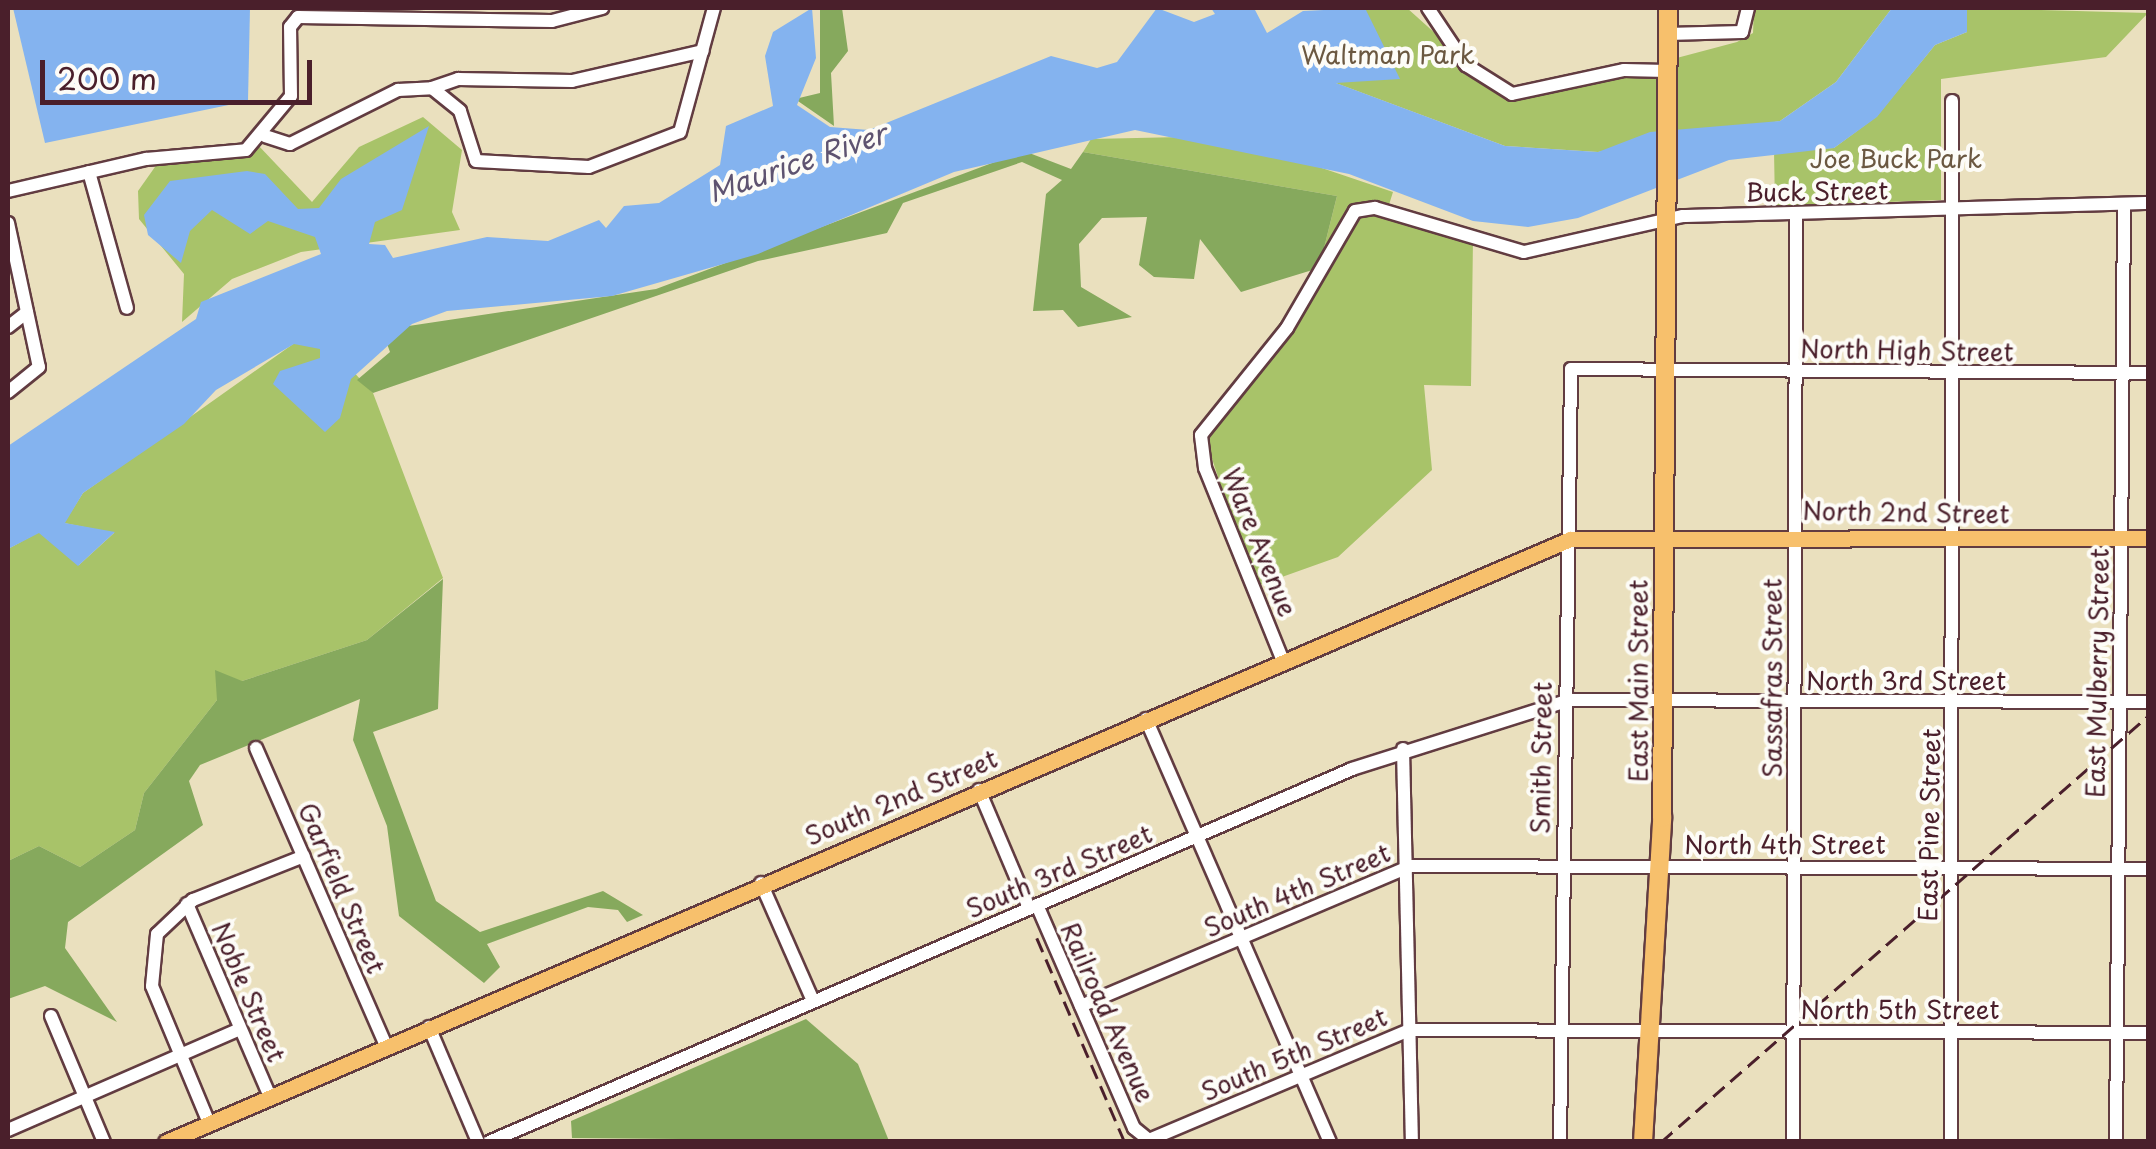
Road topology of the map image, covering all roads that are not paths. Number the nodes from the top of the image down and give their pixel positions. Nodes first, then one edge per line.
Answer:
1 (602, 8) edge
2 (714, 8) edge
3 (1428, 8) edge
4 (1668, 8) edge
5 (1748, 8) edge
6 (1668, 34) junction
7 (703, 51) junction
8 (1667, 71) junction
9 (432, 88) junction
10 (1952, 101) dead end
11 (265, 136) junction
12 (89, 172) junction
13 (8, 191) edge
14 (2124, 204) junction
15 (2148, 204) edge
16 (1954, 209) junction
17 (1796, 215) junction
18 (1666, 220) junction
19 (8, 223) edge
20 (11, 256) edge
21 (127, 308) dead end
22 (27, 312) junction
23 (8, 317) edge
24 (8, 328) edge
25 (1665, 369) junction
26 (1796, 371) junction
27 (1954, 373) junction
28 (2148, 373) edge
29 (1568, 374) joint
30 (2122, 374) junction
31 (8, 392) edge
32 (1664, 536) junction
33 (1795, 536) junction
34 (1954, 538) junction
35 (2148, 538) edge
36 (2121, 539) junction
37 (1566, 540) junction
38 (1283, 660) junction
39 (1662, 700) junction
40 (1564, 702) junction
41 (1794, 702) junction
42 (2148, 702) edge
43 (1953, 703) junction
44 (2119, 703) junction
45 (1146, 719) junction
46 (256, 748) dead end
47 (1403, 749) junction
48 (979, 790) junction
49 (1198, 837) junction
50 (304, 856) junction
51 (1563, 866) junction
52 (1952, 866) junction
53 (1406, 867) junction
54 (1661, 867) junction
55 (1794, 867) junction
56 (2117, 868) junction
57 (2148, 868) edge
58 (761, 883) junction
59 (187, 904) junction
60 (1033, 907) junction
61 (1241, 938) junction
62 (813, 1002) junction
63 (1081, 1006) junction
64 (51, 1016) dead end
65 (429, 1028) junction
66 (240, 1029) junction
67 (1410, 1030) junction
68 (1561, 1030) junction
69 (1650, 1030) junction
70 (1794, 1030) junction
71 (1951, 1032) junction
72 (2116, 1032) junction
73 (2148, 1032) edge
74 (386, 1046) junction
75 (180, 1056) junction
76 (1301, 1075) junction
77 (85, 1096) junction
78 (270, 1097) junction
79 (209, 1122) junction
80 (8, 1130) edge
81 (1140, 1137) joint
82 (104, 1142) edge
83 (166, 1142) edge
84 (478, 1142) edge
85 (490, 1142) edge
86 (1330, 1142) edge
87 (1412, 1142) edge
88 (1560, 1142) edge
89 (1643, 1142) edge
90 (1793, 1142) edge
91 (1951, 1142) edge
92 (2116, 1142) edge

1 - 11 street
2 - 7 street
3 - 8 street
4 - 6 highway, East Main Street
5 - 6 street
6 - 8 highway, East Main Street
7 - 9 street
7 - 9 street
8 - 18 highway, East Main Street
9 - 11 street
10 - 16 street, East Pine Street
11 - 12 street
12 - 13 street
12 - 21 street
14 - 15 street, Buck Street
14 - 16 street, Buck Street
14 - 30 street, East Mulberry Street
16 - 17 street, Buck Street
16 - 27 street, East Pine Street
17 - 18 street, Buck Street
17 - 26 street, Sassafras Street
18 - 25 highway, East Main Street
18 - 38 street, Ware Avenue
19 - 20 street
20 - 22 street
22 - 23 street
22 - 24 street
22 - 31 street
25 - 26 street, North High Street
25 - 29 street, North High Street
25 - 32 highway, East Main Street
26 - 27 street, North High Street
26 - 33 street, Sassafras Street
27 - 30 street, North High Street
27 - 34 street, East Pine Street
28 - 30 street, North High Street
29 - 37 street, Smith Street
30 - 36 street, East Mulberry Street
32 - 33 main road, North 2nd Street
32 - 37 main road, South 2nd Street
32 - 39 highway, East Main Street
33 - 34 main road, North 2nd Street
33 - 41 street, Sassafras Street
34 - 36 main road, North 2nd Street
34 - 43 street, East Pine Street
35 - 36 main road, North 2nd Street
36 - 44 street, East Mulberry Street
37 - 38 main road, South 2nd Street
37 - 40 street, Smith Street
38 - 45 main road, South 2nd Street
39 - 40 street, South 3rd Street
39 - 41 street, North 3rd Street
39 - 54 highway, East Main Street
40 - 47 street, South 3rd Street
40 - 51 street, Smith Street
41 - 43 street, North 3rd Street
41 - 55 street, Sassafras Street
42 - 44 street, North 3rd Street
43 - 44 street, North 3rd Street
43 - 52 street, East Pine Street
44 - 56 street, East Mulberry Street
45 - 48 main road, South 2nd Street
45 - 49 street
46 - 50 street, Garfield Street
47 - 49 street, South 3rd Street
47 - 53 street
48 - 58 main road, South 2nd Street
48 - 60 street, Railroad Avenue
49 - 60 street, South 3rd Street
49 - 61 street
50 - 59 street
50 - 74 street, Garfield Street
51 - 53 street, South 4th Street
51 - 54 street, South 4th Street
51 - 68 street, Smith Street
52 - 55 street, North 4th Street
52 - 56 street, North 4th Street
52 - 71 street, East Pine Street
53 - 61 street, South 4th Street
53 - 67 street
54 - 55 street, North 4th Street
54 - 69 highway, East Main Street
55 - 70 street, Sassafras Street
56 - 57 street, North 4th Street
56 - 72 street, East Mulberry Street
58 - 62 street
58 - 65 main road, South 2nd Street
59 - 66 street, Noble Street
59 - 75 street
60 - 62 street, South 3rd Street
60 - 63 street, Railroad Avenue
61 - 63 street, South 4th Street
61 - 76 street
62 - 85 street, South 3rd Street
63 - 81 street, Railroad Avenue
64 - 77 street
65 - 74 main road, South 2nd Street
65 - 84 street
66 - 75 street
66 - 78 street, Noble Street
67 - 68 street, South 5th Street
67 - 76 street, South 5th Street
67 - 87 street
68 - 69 street, South 5th Street
68 - 88 street, Smith Street
69 - 70 street, North 5th Street
69 - 89 highway, East Main Street
70 - 71 street, North 5th Street
70 - 90 street, Sassafras Street
71 - 72 street, North 5th Street
71 - 91 street, East Pine Street
72 - 73 street, North 5th Street
72 - 92 street, East Mulberry Street
74 - 78 main road, South 2nd Street
75 - 77 street
75 - 79 street
76 - 81 street, South 5th Street
76 - 86 street
77 - 80 street
77 - 82 street
78 - 79 main road, South 2nd Street
79 - 83 main road, South 2nd Street

